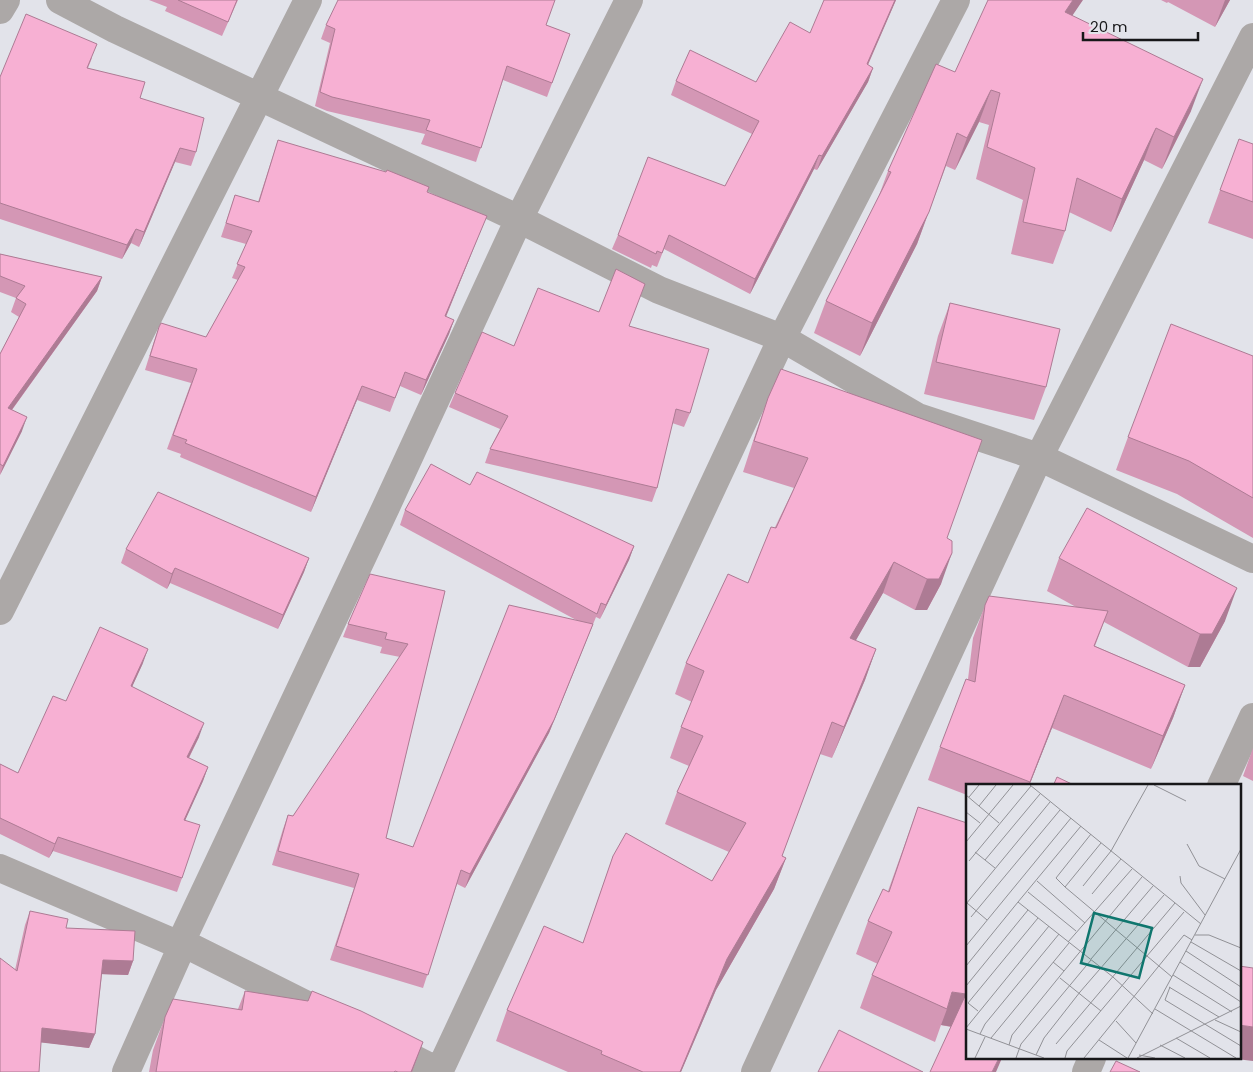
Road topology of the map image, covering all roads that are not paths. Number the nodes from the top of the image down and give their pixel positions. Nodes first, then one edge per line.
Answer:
1 (6, 0) edge
2 (60, 0) edge
3 (308, 0) edge
4 (629, 0) edge
5 (956, 0) edge
6 (0, 10) edge
7 (1253, 37) edge
8 (260, 97) junction
9 (519, 218) junction
10 (782, 338) junction
11 (1039, 457) junction
12 (1253, 559) edge
13 (0, 611) edge
14 (1253, 717) edge
15 (1221, 784) edge
16 (0, 868) edge
17 (182, 944) junction
18 (1091, 1060) edge
19 (126, 1072) edge
20 (440, 1072) edge
21 (755, 1072) edge
22 (1086, 1072) edge

1 - 6 street
2 - 8 street
3 - 8 street
4 - 9 street
5 - 10 street
7 - 11 street
8 - 9 street
8 - 13 street
9 - 10 street
9 - 17 street
10 - 11 street
10 - 20 street
11 - 12 street
11 - 21 street
14 - 15 street
16 - 17 street
17 - 19 street
17 - 20 street
18 - 22 street

